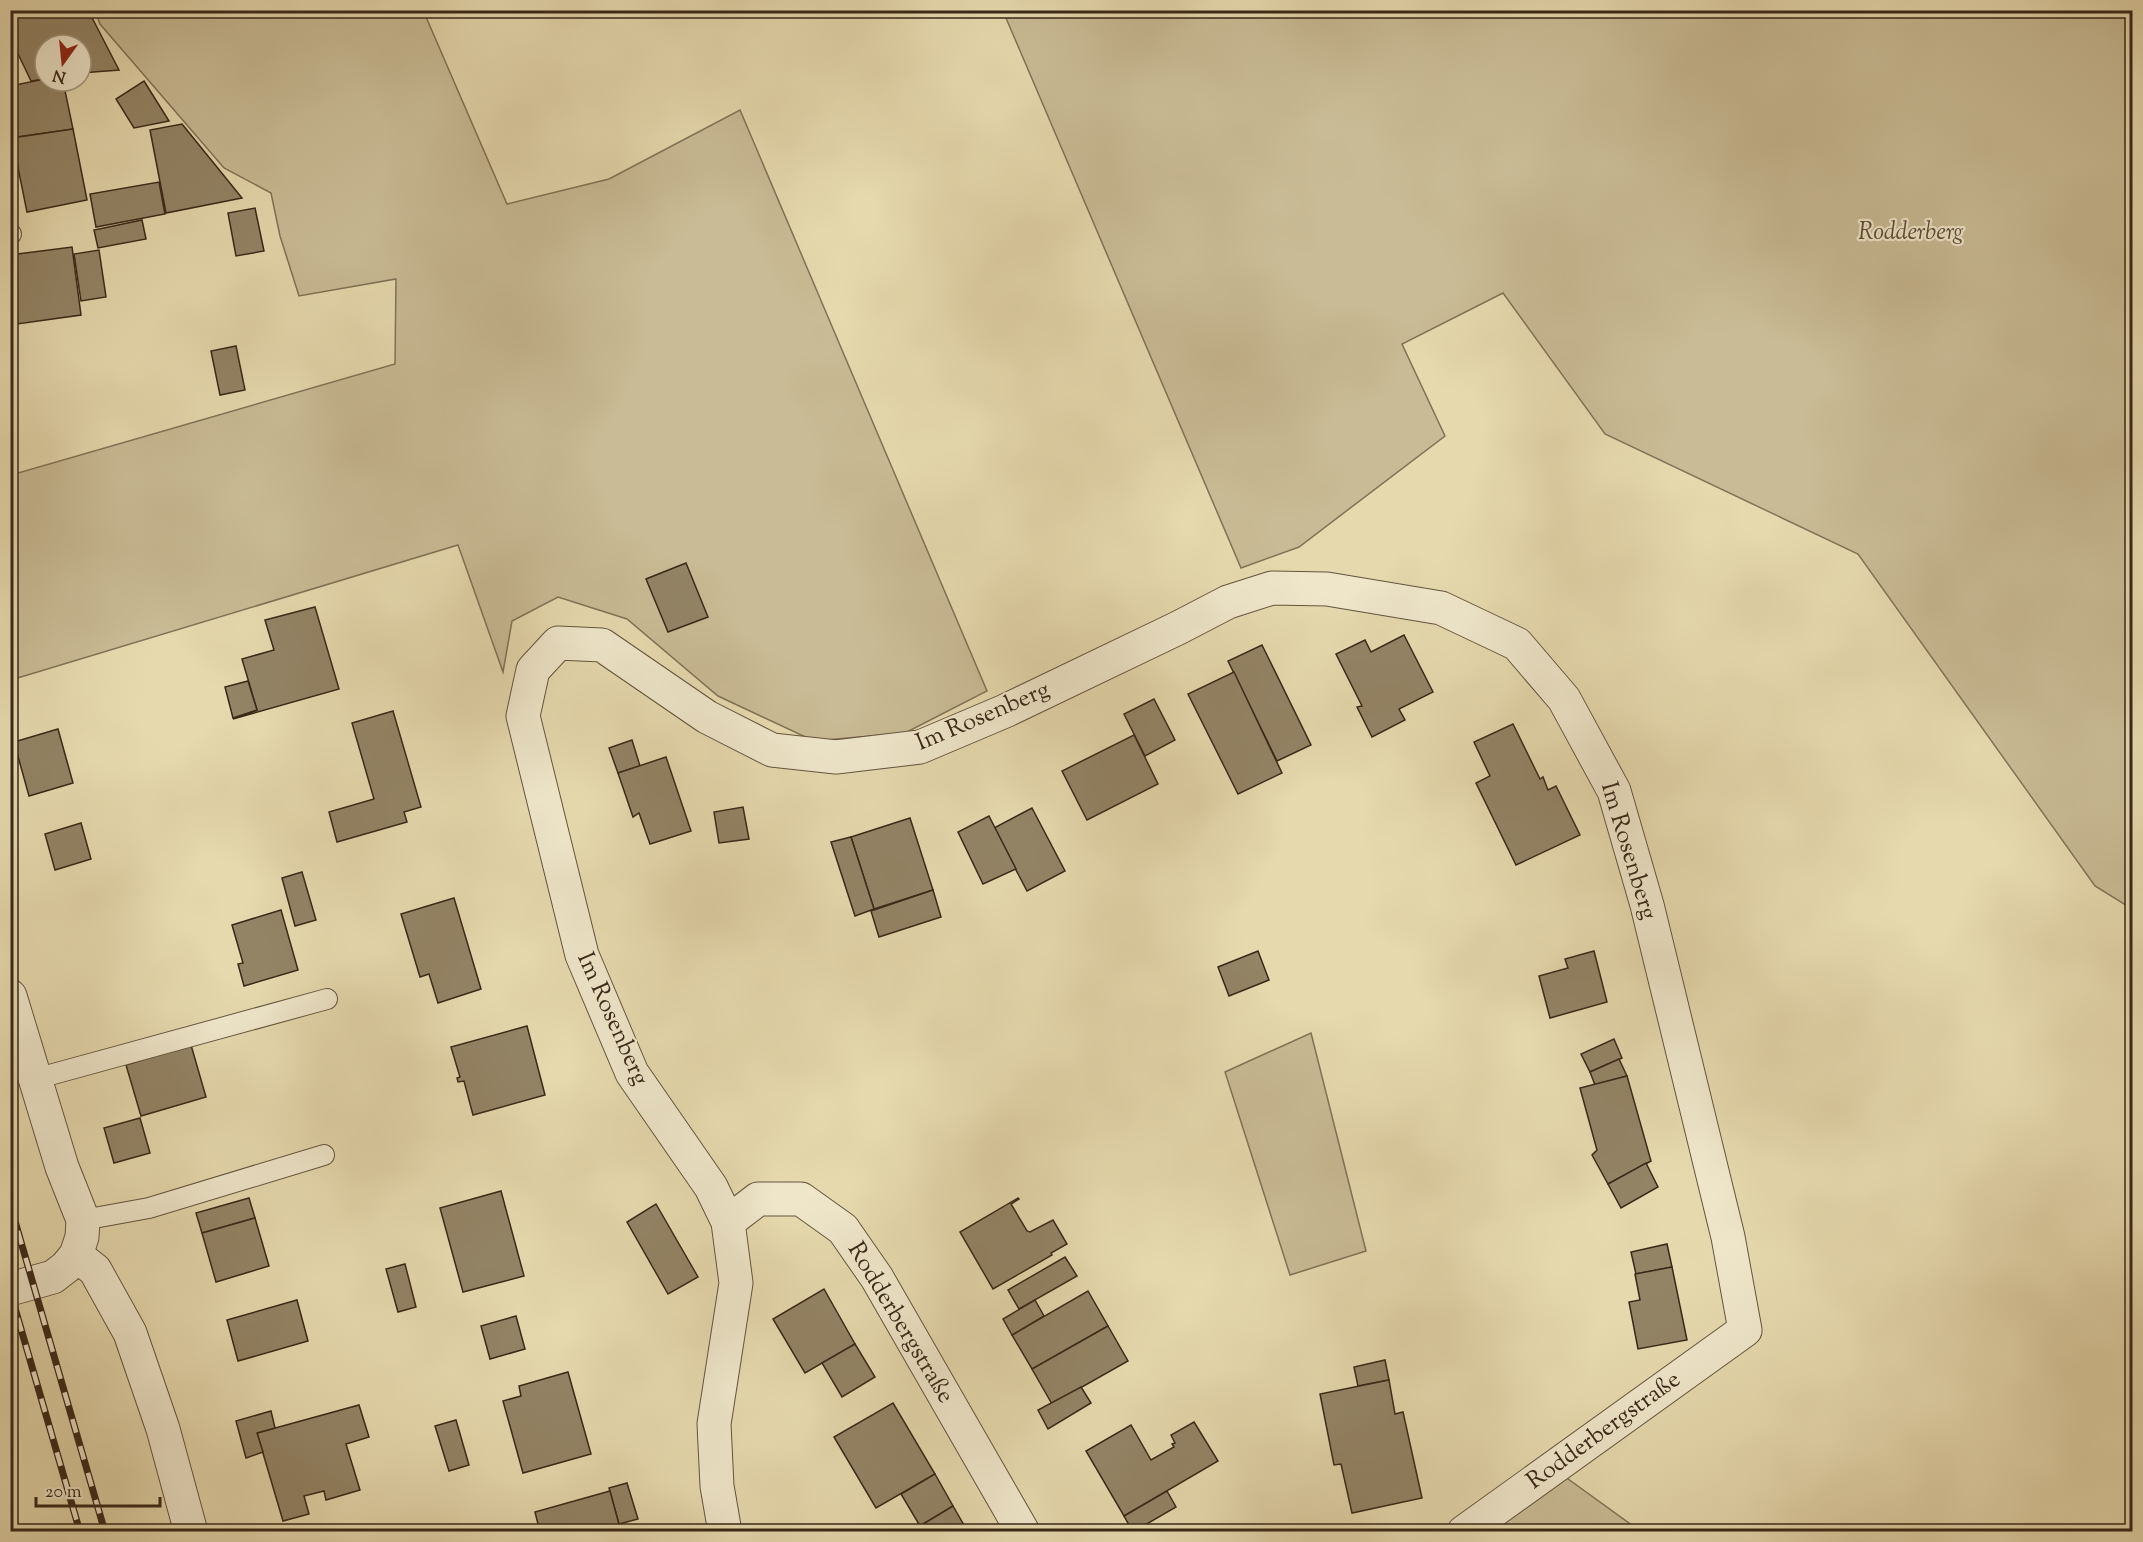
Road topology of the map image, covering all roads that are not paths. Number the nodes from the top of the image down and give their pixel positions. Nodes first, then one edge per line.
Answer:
1 (10, 996) edge
2 (327, 999) dead end
3 (35, 1079) junction
4 (324, 1155) dead end
5 (83, 1220) junction
6 (728, 1222) junction
7 (76, 1255) junction
8 (10, 1289) edge
9 (1745, 1330) joint
10 (191, 1532) edge
11 (725, 1532) edge
12 (1023, 1532) edge
13 (1464, 1532) edge

1 - 3 street
2 - 3 lane
3 - 5 street
4 - 5 lane
5 - 7 street
6 - 9 street, Im Rosenberg
6 - 11 street, Im Rosenberg
6 - 12 street, Rodderbergstraße
7 - 8 street
7 - 10 street
9 - 13 street, Rodderbergstraße

